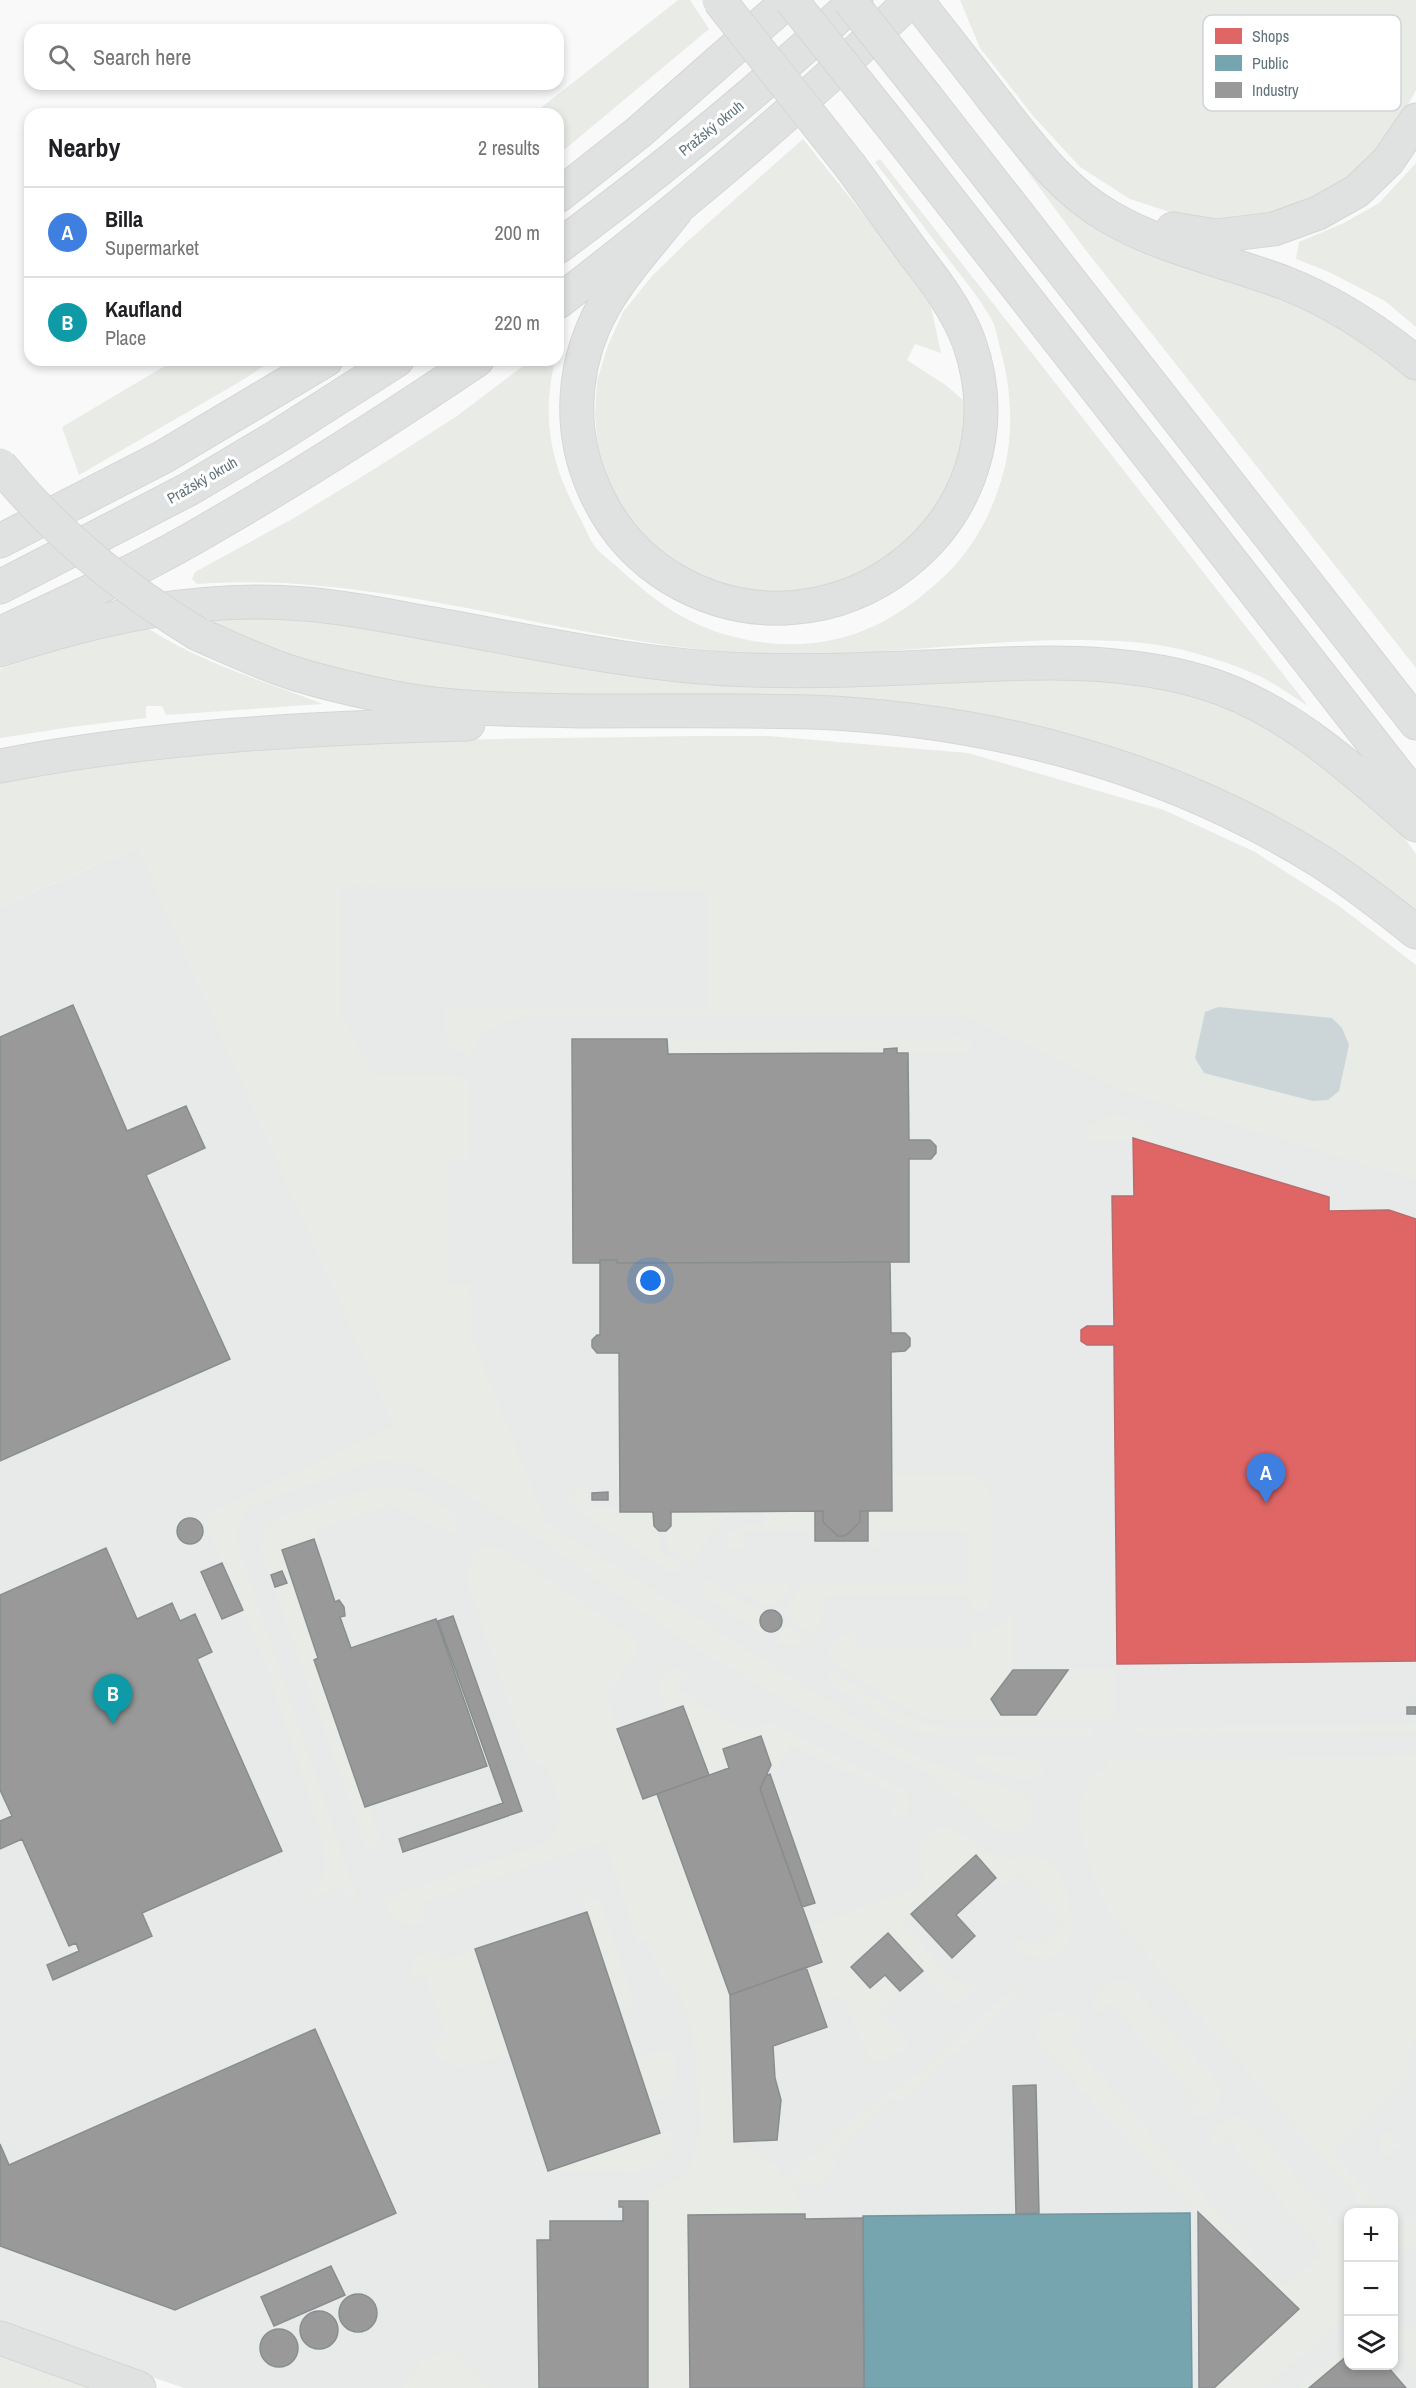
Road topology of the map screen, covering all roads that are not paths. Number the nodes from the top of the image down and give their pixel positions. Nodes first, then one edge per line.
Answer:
1 (719, 0) edge
2 (790, 0) edge
3 (849, 0) edge
4 (856, 0) edge
5 (911, 0) edge
6 (916, 0) edge
7 (1009, 119) junction
8 (1416, 120) edge
9 (564, 191) edge
10 (675, 212) junction
11 (564, 242) edge
12 (564, 297) edge
13 (1416, 363) edge
14 (316, 366) edge
15 (388, 366) edge
16 (468, 366) edge
17 (0, 465) edge
18 (0, 541) edge
19 (0, 587) edge
20 (0, 633) edge
21 (0, 650) edge
22 (689, 711) junction
23 (1416, 723) edge
24 (0, 766) edge
25 (1416, 798) edge
26 (1416, 825) edge
27 (1416, 932) edge
28 (0, 2338) edge
29 (139, 2388) edge

1 - 10 main road, bridge
2 - 9 main road
2 - 25 main road, bridge
3 - 23 main road, bridge
4 - 11 main road, Pražský okruh
5 - 10 main road
6 - 7 main road
7 - 8 main road
7 - 13 main road
10 - 12 main road
14 - 18 main road
15 - 19 main road, Pražský okruh
16 - 20 main road
17 - 22 main road, bridge
21 - 26 main road
22 - 24 main road
22 - 27 main road
28 - 29 main road

